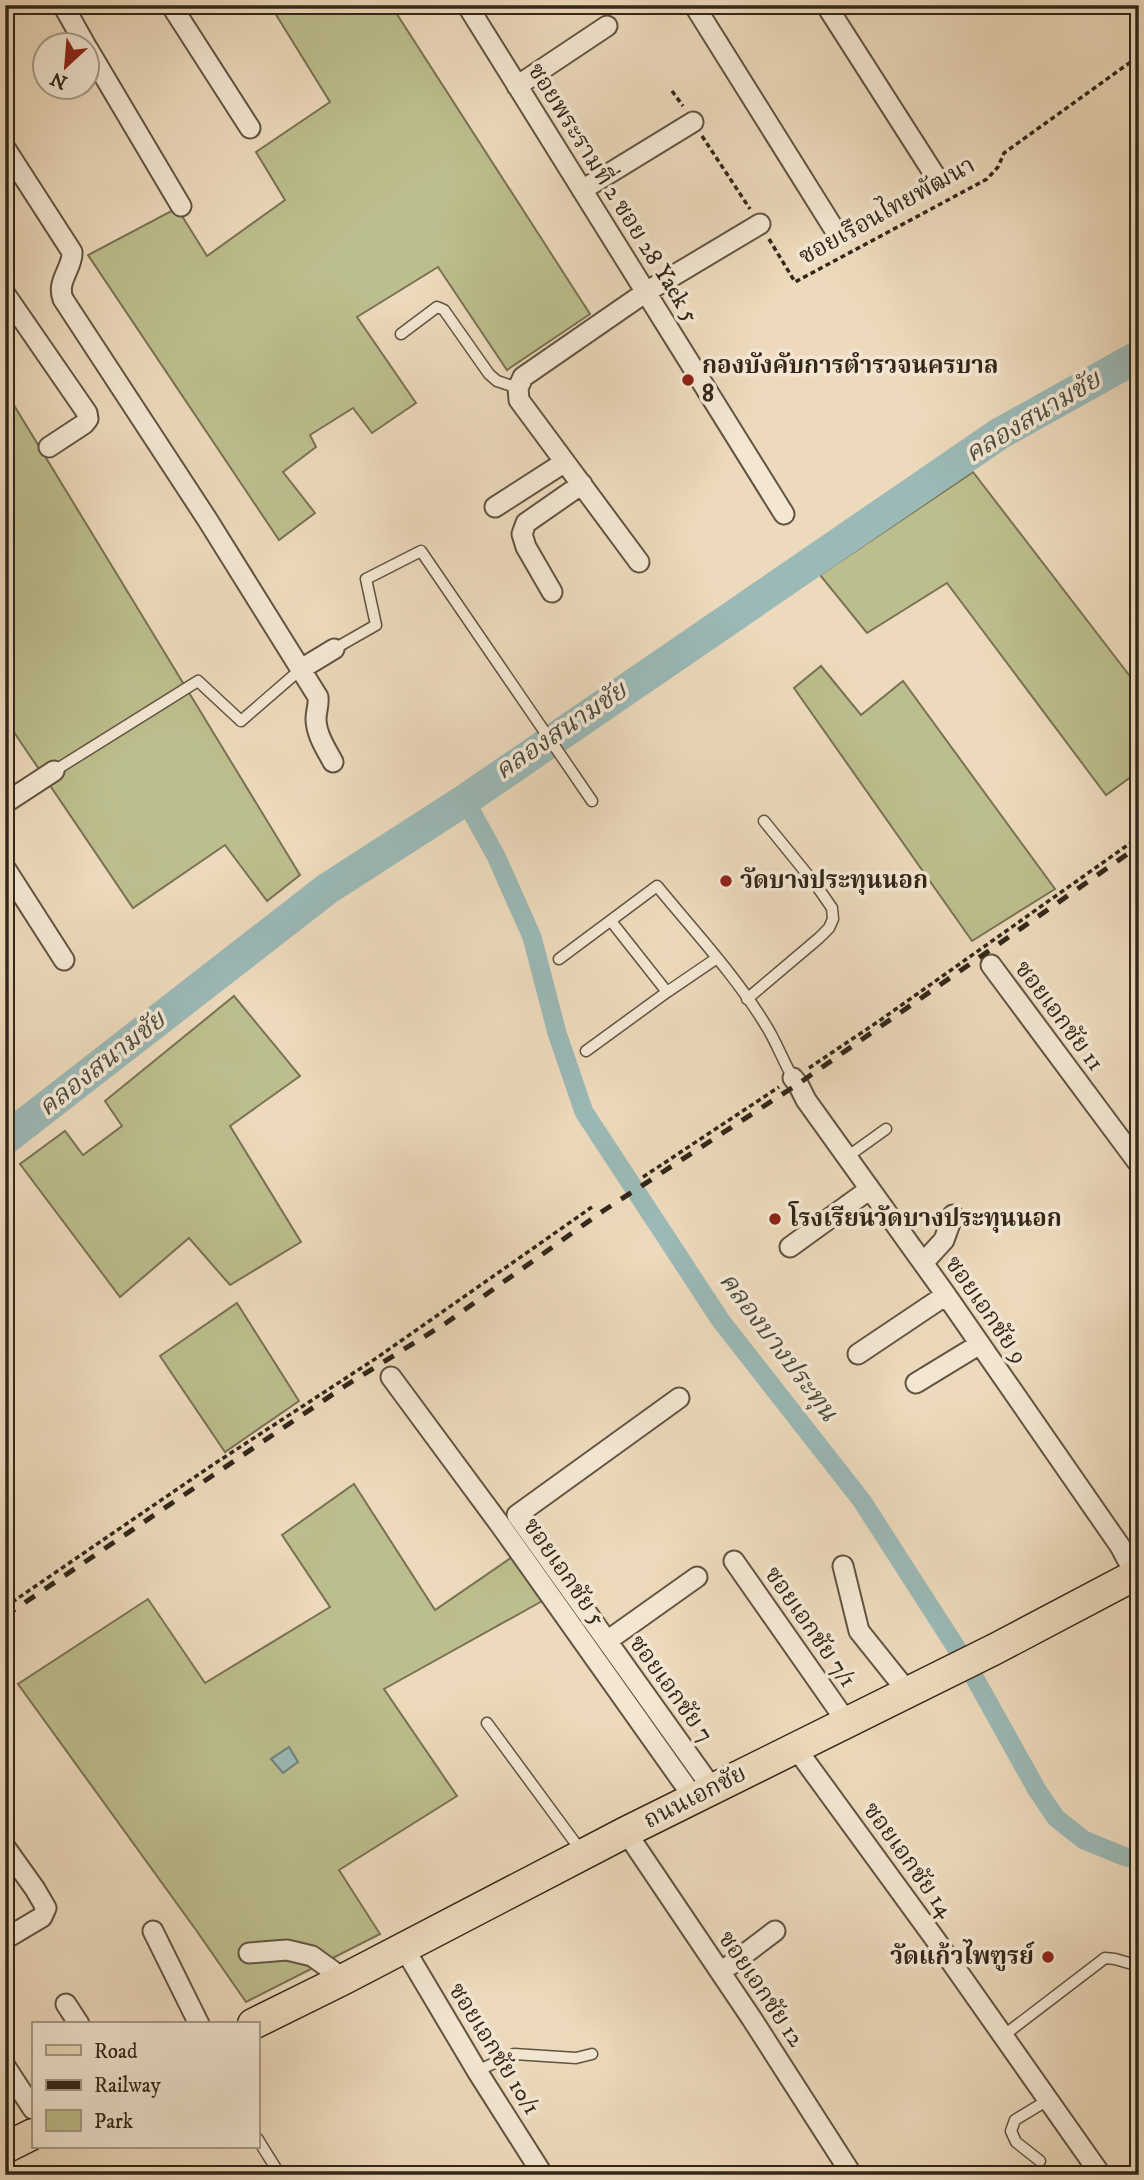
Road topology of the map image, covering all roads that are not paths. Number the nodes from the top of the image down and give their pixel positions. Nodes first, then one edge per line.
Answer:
1 (64, 5) edge
2 (171, 5) edge
3 (467, 5) edge
4 (694, 5) edge
5 (826, 5) edge
6 (607, 26) dead end
7 (79, 32) edge
8 (102, 72) edge
9 (517, 86) junction
10 (693, 122) road end
11 (250, 128) dead end
12 (5, 148) edge
13 (936, 177) dead end
14 (582, 190) junction
15 (181, 206) dead end
16 (760, 223) road end
17 (836, 232) dead end
18 (646, 292) junction
19 (5, 294) edge
20 (401, 334) dead end
21 (518, 388) junction
22 (48, 447) dead end
23 (565, 462) junction
24 (582, 484) junction
25 (495, 507) dead end
26 (784, 514) dead end
27 (639, 562) dead end
28 (552, 592) dead end
29 (334, 649) joint
30 (301, 669) junction
31 (333, 762) dead end
32 (54, 771) joint
33 (592, 801) dead end
34 (5, 803) edge
35 (765, 821) dead end
36 (5, 868) edge
37 (611, 921) junction
38 (717, 958) junction
39 (559, 959) dead end
40 (64, 960) dead end
41 (991, 965) dead end
42 (667, 992) junction
43 (747, 999) junction
44 (586, 1051) dead end
45 (793, 1078) joint
46 (886, 1129) dead end
47 (847, 1157) junction
48 (1139, 1164) edge
49 (870, 1189) junction
50 (953, 1215) dead end
51 (790, 1247) dead end
52 (923, 1263) junction
53 (946, 1295) junction
54 (980, 1344) junction
55 (858, 1354) dead end
56 (391, 1377) dead end
57 (916, 1383) dead end
58 (678, 1398) dead end
59 (734, 1561) dead end
60 (843, 1566) dead end
61 (1137, 1573) edge
62 (697, 1577) dead end
63 (607, 1641) junction
64 (907, 1691) junction
65 (846, 1721) junction
66 (487, 1723) dead end
67 (795, 1747) junction
68 (703, 1793) junction
69 (626, 1832) junction
70 (5, 1847) edge
71 (583, 1854) junction
72 (153, 1931) dead end
73 (775, 1931) dead end
74 (5, 1938) edge
75 (404, 1948) junction
76 (249, 1953) dead end
77 (1139, 1966) edge
78 (721, 1972) junction
79 (344, 1979) junction
80 (66, 2004) dead end
81 (78, 2022) edge
82 (198, 2022) edge
83 (257, 2022) edge
84 (1003, 2036) junction
85 (592, 2054) dead end
86 (5, 2066) edge
87 (477, 2071) junction
88 (1048, 2100) junction
89 (32, 2107) edge
90 (32, 2134) edge
91 (259, 2141) edge
92 (5, 2148) edge
93 (1040, 2161) dead end
94 (280, 2175) edge
95 (543, 2175) edge
96 (852, 2175) edge
97 (1101, 2175) edge

1 - 7 street
2 - 11 street
3 - 9 street, ซอยพระรามที่ 2 ซอย 28 Yaek 5
4 - 17 street
5 - 13 street
6 - 9 street
8 - 15 street
9 - 14 street, ซอยพระรามที่ 2 ซอย 28 Yaek 5
10 - 14 street
12 - 30 street
14 - 18 street, ซอยพระรามที่ 2 ซอย 28 Yaek 5
16 - 18 street
18 - 21 street
18 - 26 street, ซอยพระรามที่ 2 ซอย 28 Yaek 5
19 - 22 street
20 - 21 lane
21 - 23 street
23 - 24 street
23 - 25 street
24 - 27 street
24 - 28 street
29 - 30 street
29 - 33 lane
30 - 31 street
30 - 32 lane
32 - 34 street
35 - 43 lane
36 - 40 street
37 - 38 lane
37 - 39 lane
37 - 42 lane
38 - 42 lane
38 - 43 lane
41 - 48 street, ซอยเอกชัย 11
42 - 44 lane
43 - 45 lane
45 - 47 street, ซอยเอกชัย 9
46 - 47 lane
47 - 49 street, ซอยเอกชัย 9
49 - 51 street
49 - 52 street, ซอยเอกชัย 9
50 - 52 street
52 - 53 street, ซอยเอกชัย 9
53 - 54 street, ซอยเอกชัย 9
53 - 55 street
54 - 57 street
54 - 61 street, ซอยเอกชัย 9
56 - 68 street, ซอยเอกชัย 5
58 - 63 street, ซอยเอกชัย 7
59 - 65 street, ซอยเอกชัย 7/1
60 - 64 street
61 - 64 main road, ถนนเอกชัย
62 - 63 street
63 - 68 street, ซอยเอกชัย 7
64 - 65 main road, ถนนเอกชัย
65 - 67 main road, ถนนเอกชัย
66 - 71 lane
67 - 68 main road, ถนนเอกชัย
67 - 84 street, ซอยเอกชัย 14
68 - 69 main road, ถนนเอกชัย
69 - 71 main road, ถนนเอกชัย
69 - 78 street, ซอยเอกชัย 12
70 - 74 street
71 - 75 main road, ถนนเอกชัย
72 - 82 street
73 - 78 street
75 - 79 main road, ถนนเอกชัย
75 - 87 street, ซอยเอกชัย 10/1
76 - 79 street
77 - 84 lane
78 - 96 street, ซอยเอกชัย 12
79 - 83 main road, ถนนเอกชัย
80 - 81 street
84 - 88 street, ซอยเอกชัย 14
85 - 87 lane
86 - 89 street
87 - 95 street, ซอยเอกชัย 10/1
88 - 93 lane
88 - 97 street, ซอยเอกชัย 14
90 - 92 main road
91 - 94 lane

